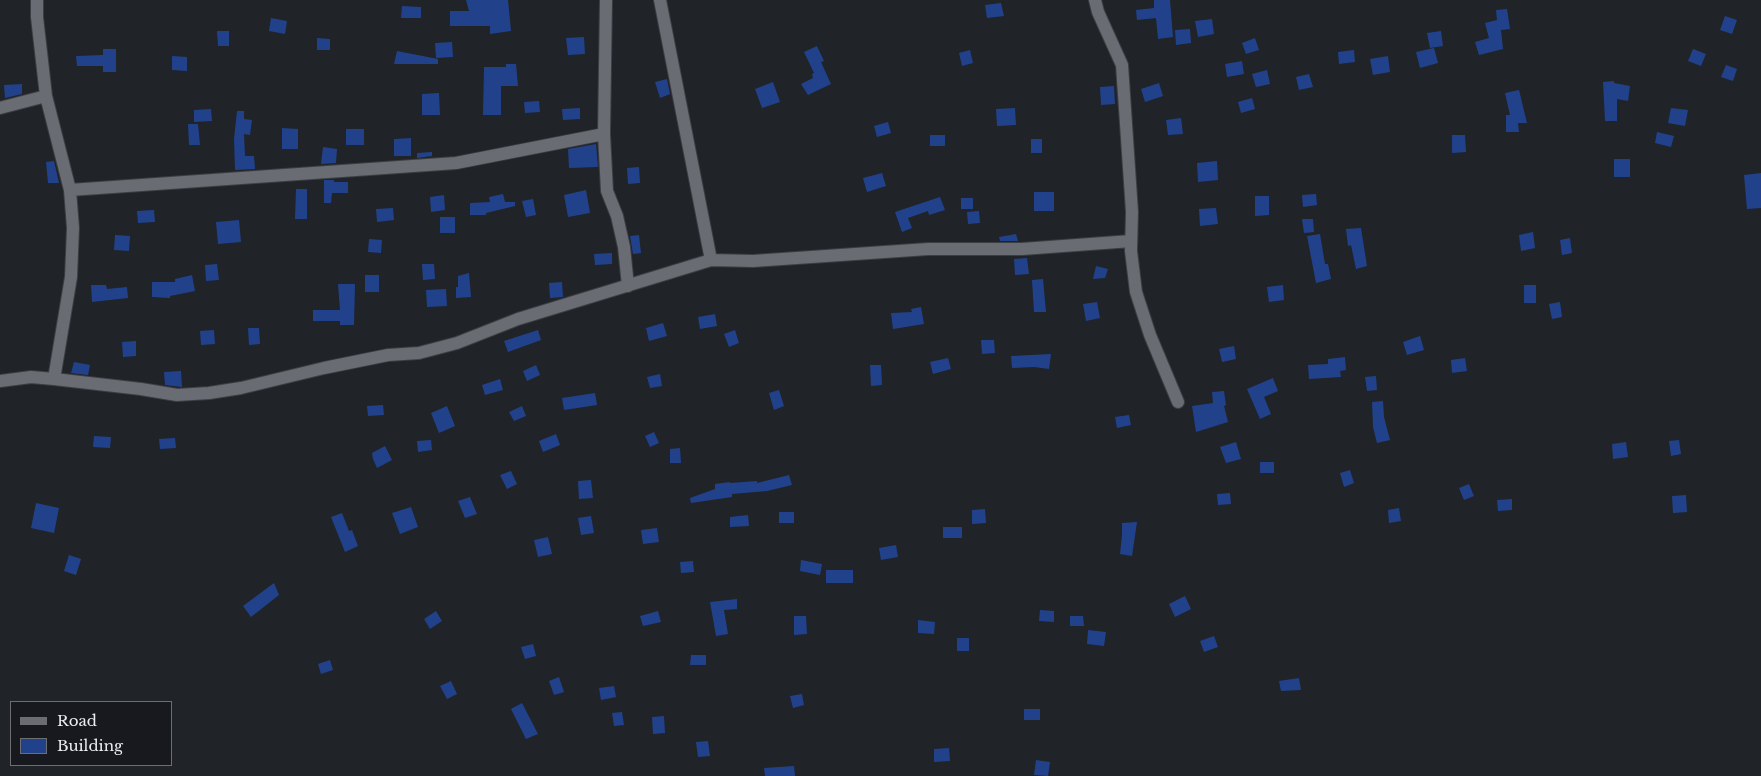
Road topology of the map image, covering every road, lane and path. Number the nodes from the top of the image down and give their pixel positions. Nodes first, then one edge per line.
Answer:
1 (37, 0) edge
2 (606, 0) edge
3 (660, 0) edge
4 (1095, 0) edge
5 (46, 96) junction
6 (0, 108) edge
7 (604, 134) junction
8 (70, 190) junction
9 (1131, 241) junction
10 (711, 260) junction
11 (628, 286) junction
12 (54, 379) junction
13 (0, 381) edge
14 (1178, 402) dead end

1 - 5 street
2 - 7 street
3 - 10 street
4 - 9 street
5 - 6 street
5 - 8 street
7 - 8 street
7 - 11 street
8 - 12 street
9 - 10 street
9 - 14 street
10 - 11 street
11 - 12 street
12 - 13 street

